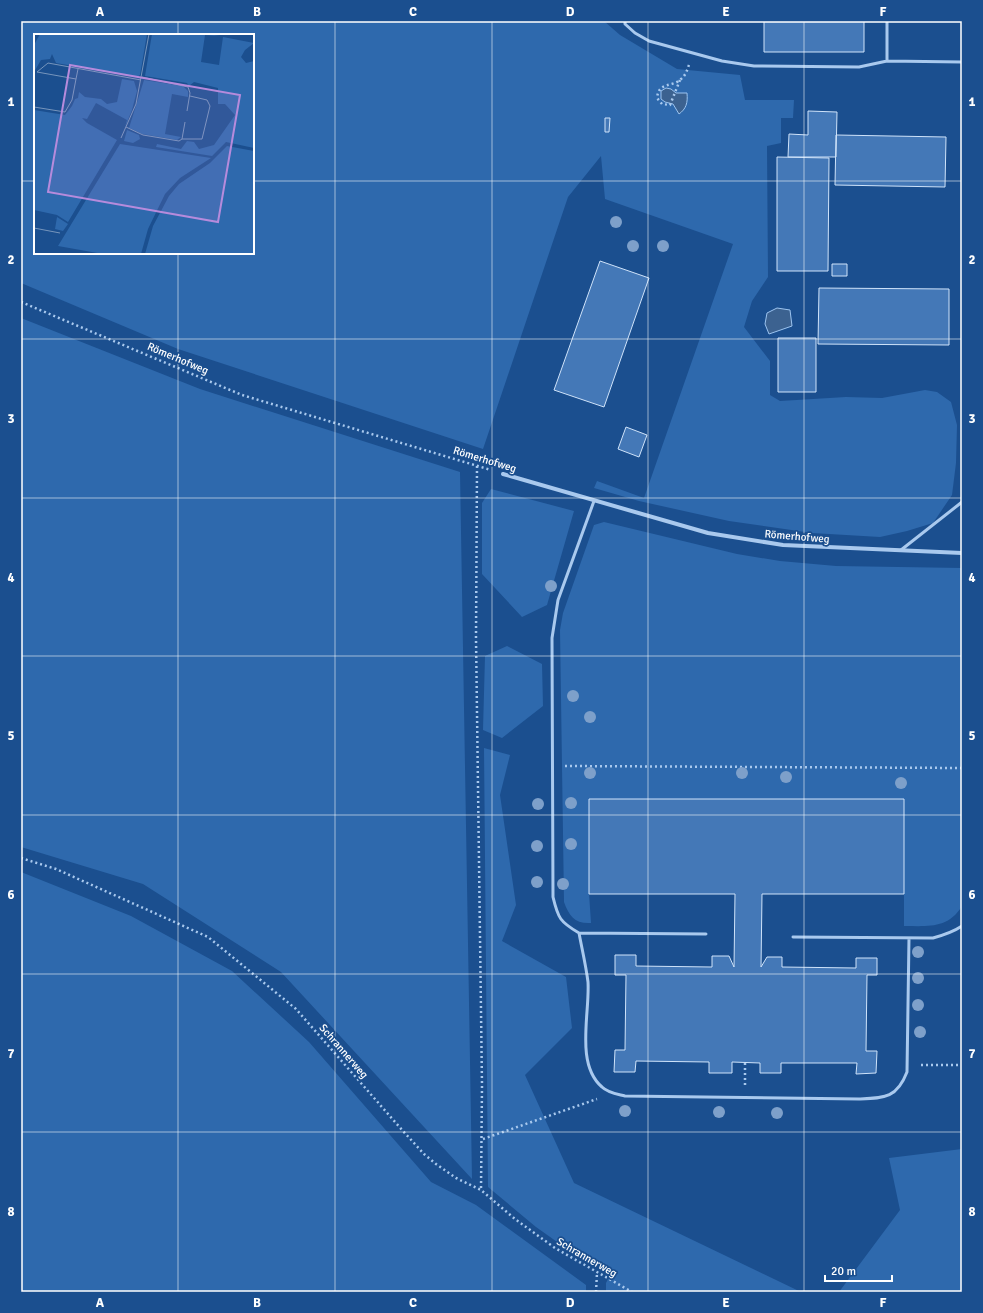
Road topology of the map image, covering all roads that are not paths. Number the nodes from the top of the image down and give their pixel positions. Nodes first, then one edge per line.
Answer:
1 (625, 21) edge
2 (887, 21) edge
3 (887, 61) junction
4 (962, 62) edge
5 (503, 474) road end
6 (594, 501) junction
7 (962, 502) edge
8 (900, 551) junction
9 (962, 553) edge
10 (962, 926) edge
11 (579, 934) junction
12 (706, 934) dead end
13 (793, 937) dead end
14 (909, 938) junction

1 - 3 lane
2 - 3 lane
3 - 4 lane
5 - 6 street, Römerhofweg
6 - 8 street, Römerhofweg
6 - 11 lane
7 - 8 lane
8 - 9 street, Römerhofweg
10 - 14 lane
11 - 12 lane
11 - 14 lane
13 - 14 lane

